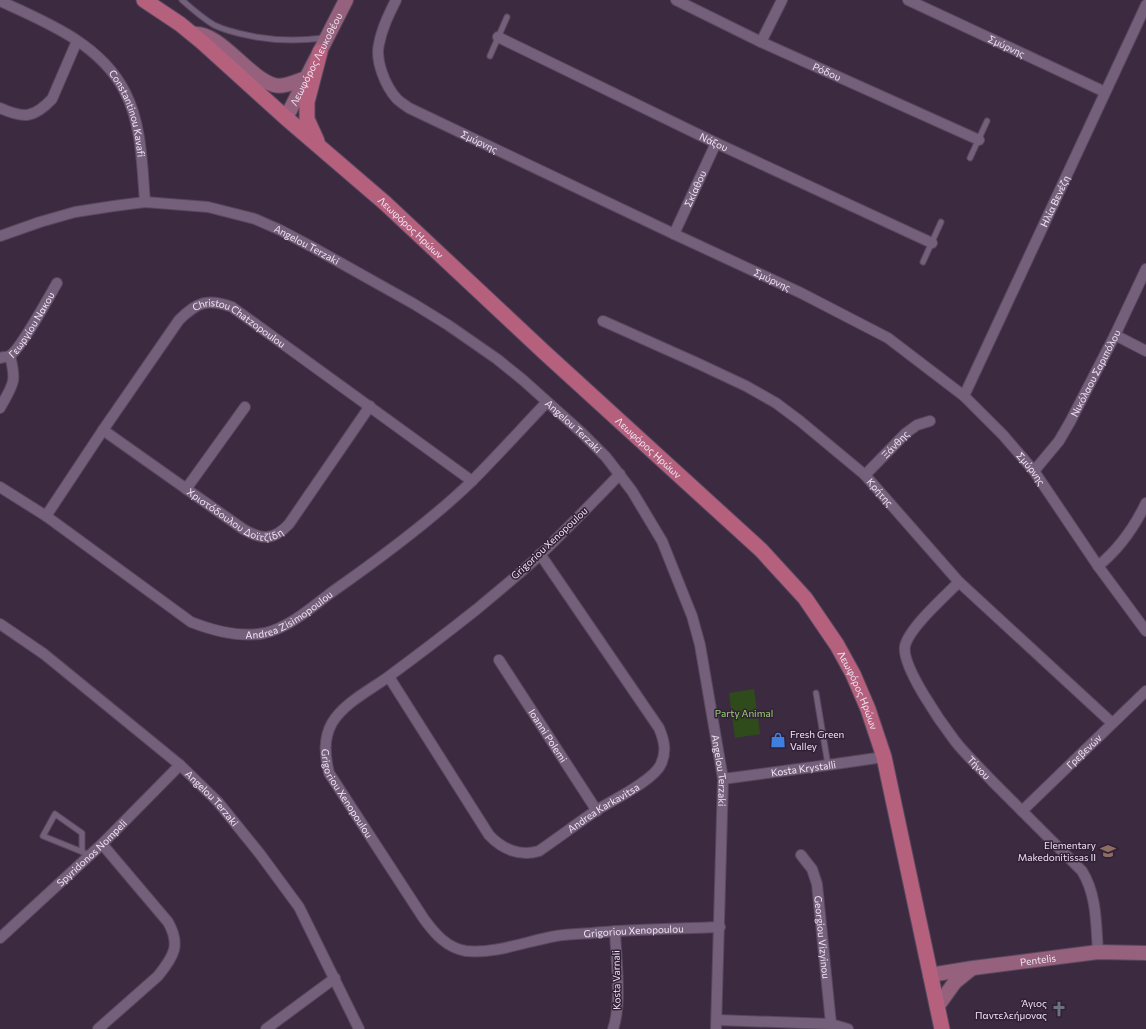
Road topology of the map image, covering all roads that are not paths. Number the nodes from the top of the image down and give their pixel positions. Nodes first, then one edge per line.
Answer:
1 (144, 0) edge
2 (182, 0) edge
3 (346, 0) edge
4 (396, 0) edge
5 (676, 0) edge
6 (782, 0) edge
7 (908, 0) edge
8 (0, 1) edge
9 (1146, 5) edge
10 (507, 17) dead end
11 (192, 34) junction
12 (498, 37) junction
13 (326, 38) junction
14 (77, 41) junction
15 (761, 42) junction
16 (320, 52) junction
17 (490, 56) dead end
18 (306, 78) junction
19 (1105, 92) junction
20 (0, 108) edge
21 (286, 118) junction
22 (988, 121) dead end
23 (979, 140) junction
24 (716, 143) junction
25 (319, 146) junction
26 (970, 158) dead end
27 (145, 202) junction
28 (941, 222) dead end
29 (674, 234) junction
30 (0, 236) edge
31 (932, 244) junction
32 (923, 262) dead end
33 (1146, 269) edge
34 (57, 283) dead end
35 (603, 321) dead end
36 (1115, 335) junction
37 (1146, 351) edge
38 (10, 356) junction
39 (0, 358) edge
40 (964, 396) junction
41 (548, 402) junction
42 (370, 406) junction
43 (245, 407) dead end
44 (0, 408) edge
45 (930, 421) dead end
46 (102, 430) junction
47 (1034, 471) junction
48 (620, 474) junction
49 (864, 475) junction
50 (472, 481) junction
51 (0, 487) edge
52 (186, 488) junction
53 (1146, 503) edge
54 (46, 516) junction
55 (540, 554) junction
56 (1098, 566) junction
57 (959, 582) junction
58 (0, 624) edge
59 (1146, 631) edge
60 (499, 660) dead end
61 (389, 677) junction
62 (1146, 691) edge
63 (816, 693) dead end
64 (1112, 723) junction
65 (884, 757) junction
66 (180, 765) junction
67 (828, 766) junction
68 (723, 779) junction
69 (597, 811) junction
70 (1022, 811) junction
71 (102, 844) junction
72 (86, 853) junction
73 (801, 855) dead end
74 (720, 927) junction
75 (615, 931) junction
76 (0, 938) edge
77 (1098, 952) junction
78 (1146, 953) edge
79 (973, 968) junction
80 (930, 975) junction
81 (335, 978) junction
82 (937, 1007) junction
83 (830, 1024) junction
84 (716, 1025) edge
85 (98, 1029) edge
86 (266, 1029) edge
87 (359, 1029) edge
88 (613, 1029) edge
89 (848, 1029) edge
90 (942, 1029) edge

1 - 11 main road, Λεωφόρος Ηρώων
2 - 13 lane
3 - 13 street, Λεωφόρος Λευκοθέου
4 - 29 street, Σμύρνης
5 - 15 street, Ρόδου
6 - 15 street
7 - 19 street, Σμύρνης
8 - 14 street, Constantinou Kavafi
9 - 19 street, Ηλία Βενέζη
10 - 12 lane
11 - 18 street
11 - 21 main road, Λεωφόρος Ηρώων
12 - 17 lane
12 - 24 street, Νάξου
13 - 16 street, Λεωφόρος Λευκοθέου
14 - 20 street
14 - 27 street, Constantinou Kavafi
15 - 23 street, Ρόδου
16 - 18 street, Λεωφόρος Λευκοθέου
16 - 25 main road
18 - 21 street, Λεωφόρος Λευκοθέου
19 - 40 street, Ηλία Βενέζη
21 - 25 main road, Λεωφόρος Ηρώων
22 - 23 lane
23 - 26 lane
24 - 29 street, Σκίαθου
24 - 31 street, Νάξου
25 - 65 main road, Λεωφόρος Ηρώων
27 - 30 street, Angelou Terzaki
27 - 41 street, Angelou Terzaki
28 - 31 lane
29 - 40 street, Σμύρνης
31 - 32 lane
33 - 36 street, Νικόλαου Σαριπόλου
34 - 38 street, Γεωργίου Νακου
35 - 49 street, Κρήτης
36 - 37 street
36 - 47 street, Νικόλαου Σαριπόλου
38 - 39 street, Γεωργίου Νακου
38 - 44 street
40 - 47 street, Σμύρνης
41 - 48 street, Angelou Terzaki
41 - 50 street, Andrea Zisimopoulou
42 - 46 street, Christou Chatzopoulou
42 - 50 street, Christou Chatzopoulou
42 - 52 street, Χριστόδουλου Δοϊτζίδη
43 - 52 street
45 - 49 street, Ξάνθης
46 - 52 street, Χριστόδουλου Δοϊτζίδη
46 - 54 street, Christou Chatzopoulou
47 - 56 street, Σμύρνης
48 - 55 street, Grigoriou Xenopoulou
48 - 68 street, Angelou Terzaki
49 - 57 street, Κρήτης
50 - 54 street, Andrea Zisimopoulou
51 - 54 street, Andrea Zisimopoulou
53 - 56 street
55 - 61 street, Grigoriou Xenopoulou
55 - 69 street, Andrea Karkavitsa
56 - 59 street, Σμύρνης
57 - 64 street, Κρήτης
57 - 70 street, Τήνου
58 - 66 street, Angelou Terzaki
60 - 69 street, Ioanni Polemi
61 - 69 street, Andrea Karkavitsa
61 - 75 street, Grigoriou Xenopoulou
62 - 64 street, Γρεβενών
63 - 67 lane
64 - 70 street, Γρεβενών
65 - 67 street, Kosta Krystalli
65 - 80 main road, Λεωφόρος Ηρώων
66 - 71 street, Spyridonos Nompeli
66 - 81 street, Angelou Terzaki
67 - 68 street, Kosta Krystalli
68 - 74 street, Angelou Terzaki
70 - 77 street, Τήνου
71 - 72 street, Spyridonos Nompeli
71 - 85 street
72 - 72 lane
72 - 76 street, Spyridonos Nompeli
73 - 83 street, Georgiou Vizyinou
74 - 75 street, Grigoriou Xenopoulou
74 - 84 street, Angelou Terzaki
75 - 88 street, Kosta Varnali
77 - 78 street, Pentelis
77 - 79 street, Pentelis
79 - 80 street, Pentelis
79 - 82 street
80 - 82 main road, Λεωφόρος Ηρώων
81 - 86 street
81 - 87 street, Angelou Terzaki
82 - 90 main road, Λεωφόρος Ηρώων
83 - 84 street
83 - 89 street

